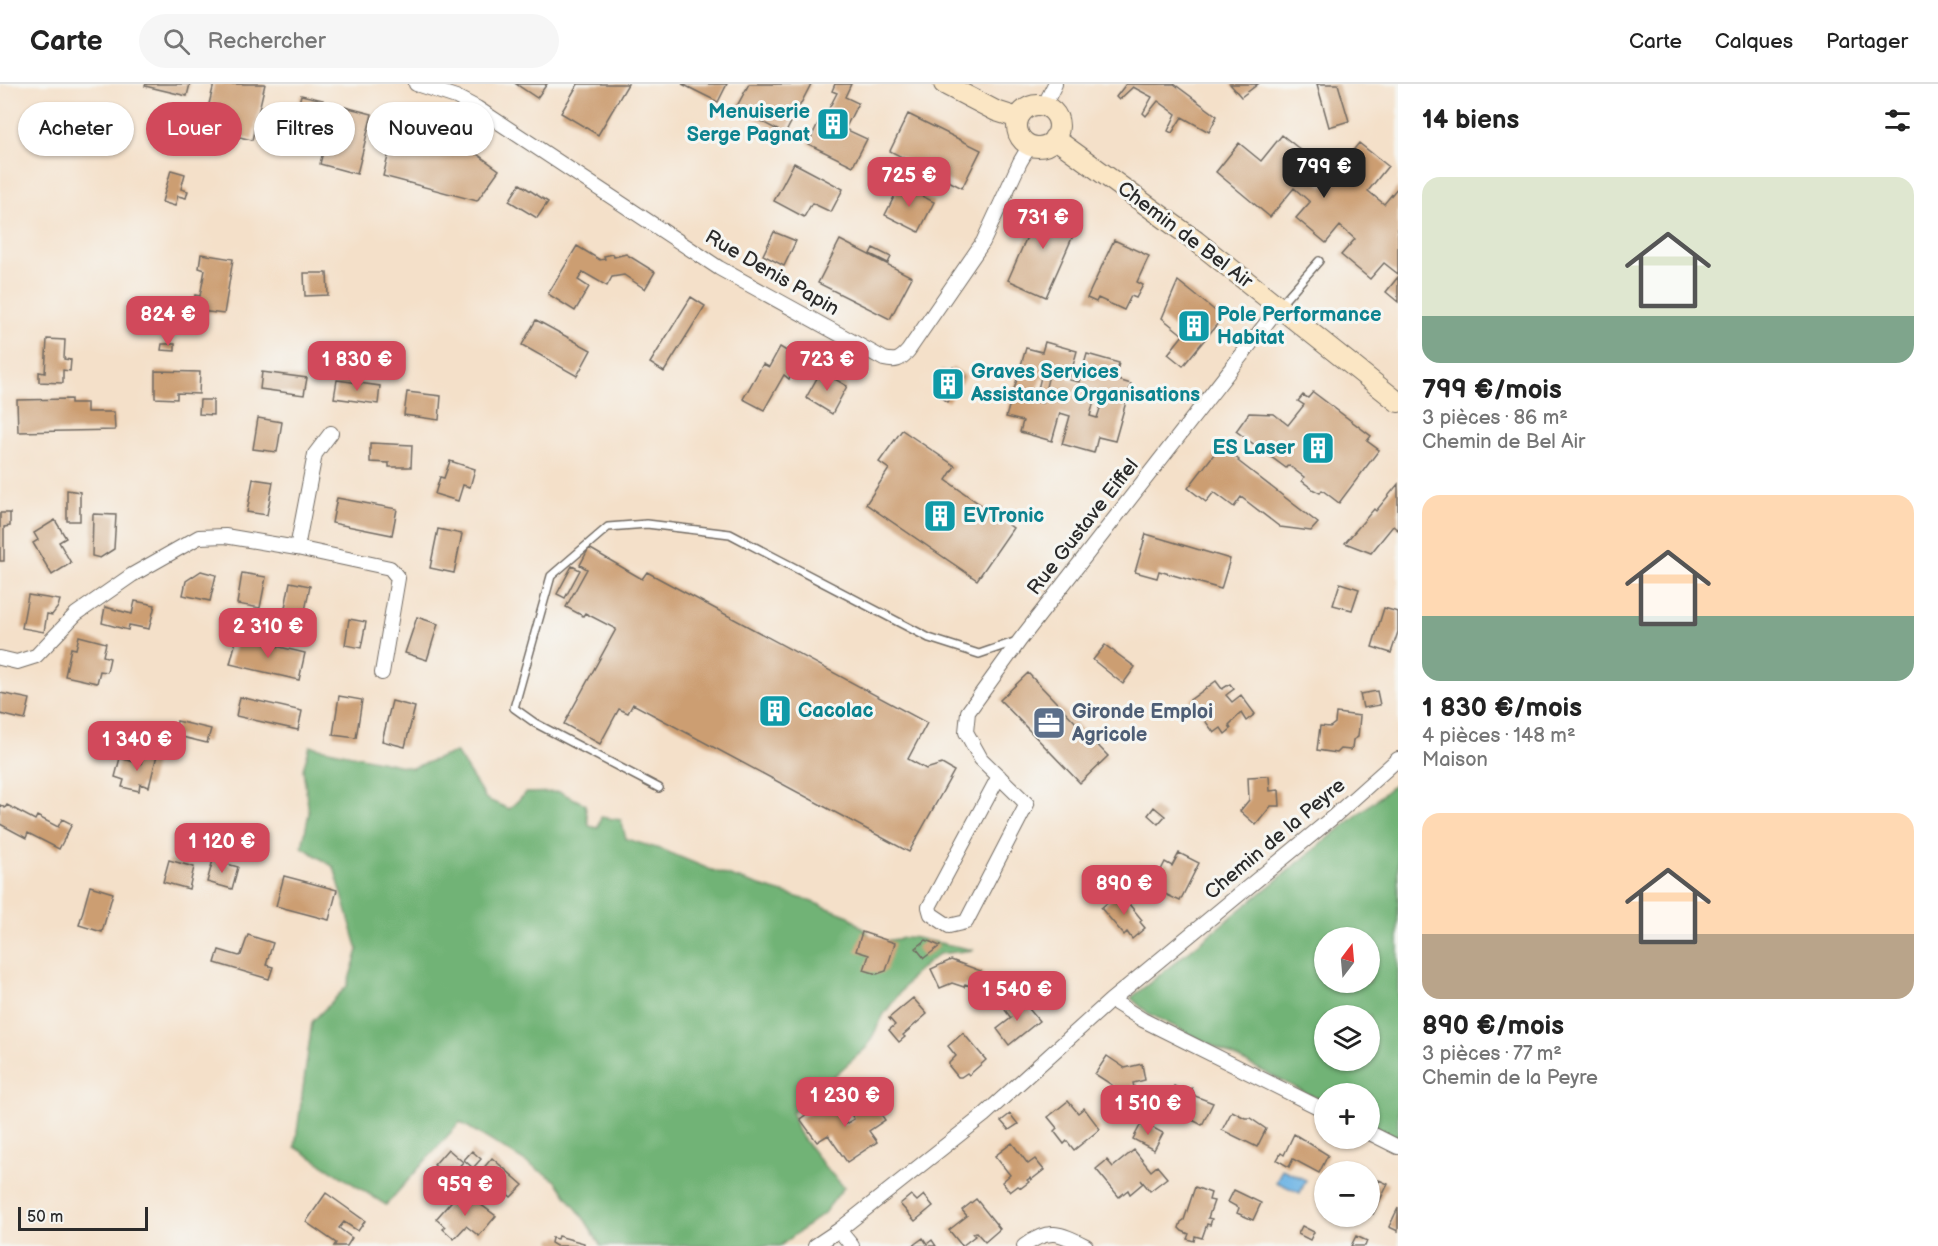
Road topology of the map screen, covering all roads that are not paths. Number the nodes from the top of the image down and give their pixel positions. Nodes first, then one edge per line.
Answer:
1 (416, 84) edge
2 (944, 84) edge
3 (1055, 84) edge
4 (1044, 106) junction
5 (1018, 118) junction
6 (1054, 138) junction
7 (1030, 145) junction
8 (1319, 261) dead end
9 (1279, 307) junction
10 (1398, 402) edge
11 (331, 433) dead end
12 (297, 548) junction
13 (1020, 640) junction
14 (0, 658) edge
15 (382, 673) dead end
16 (1398, 759) edge
17 (999, 776) junction
18 (659, 788) dead end
19 (1111, 1000) junction
20 (1314, 1105) edge
21 (1380, 1138) edge
22 (1398, 1147) edge
23 (839, 1230) junction
24 (821, 1244) edge
25 (852, 1246) edge
26 (1024, 1246) edge
27 (1086, 1246) edge

1 - 7 street, Rue Denis Papin
2 - 5 street
3 - 4 street
4 - 5 street
4 - 6 street
5 - 7 street
6 - 7 street
6 - 9 street, Chemin de Bel Air
8 - 9 lane
9 - 10 street, Chemin de Bel Air
9 - 13 street, Rue Gustave Eiffel
11 - 12 street
12 - 14 street
12 - 15 street
13 - 17 street, Rue Gustave Eiffel
13 - 18 lane
16 - 19 street, Chemin de la Peyre
17 - 17 street, Rue Gustave Eiffel
19 - 20 street
19 - 23 street, Chemin de la Peyre
21 - 22 street
23 - 24 street, Chemin de la Peyre
23 - 25 street
26 - 27 street

